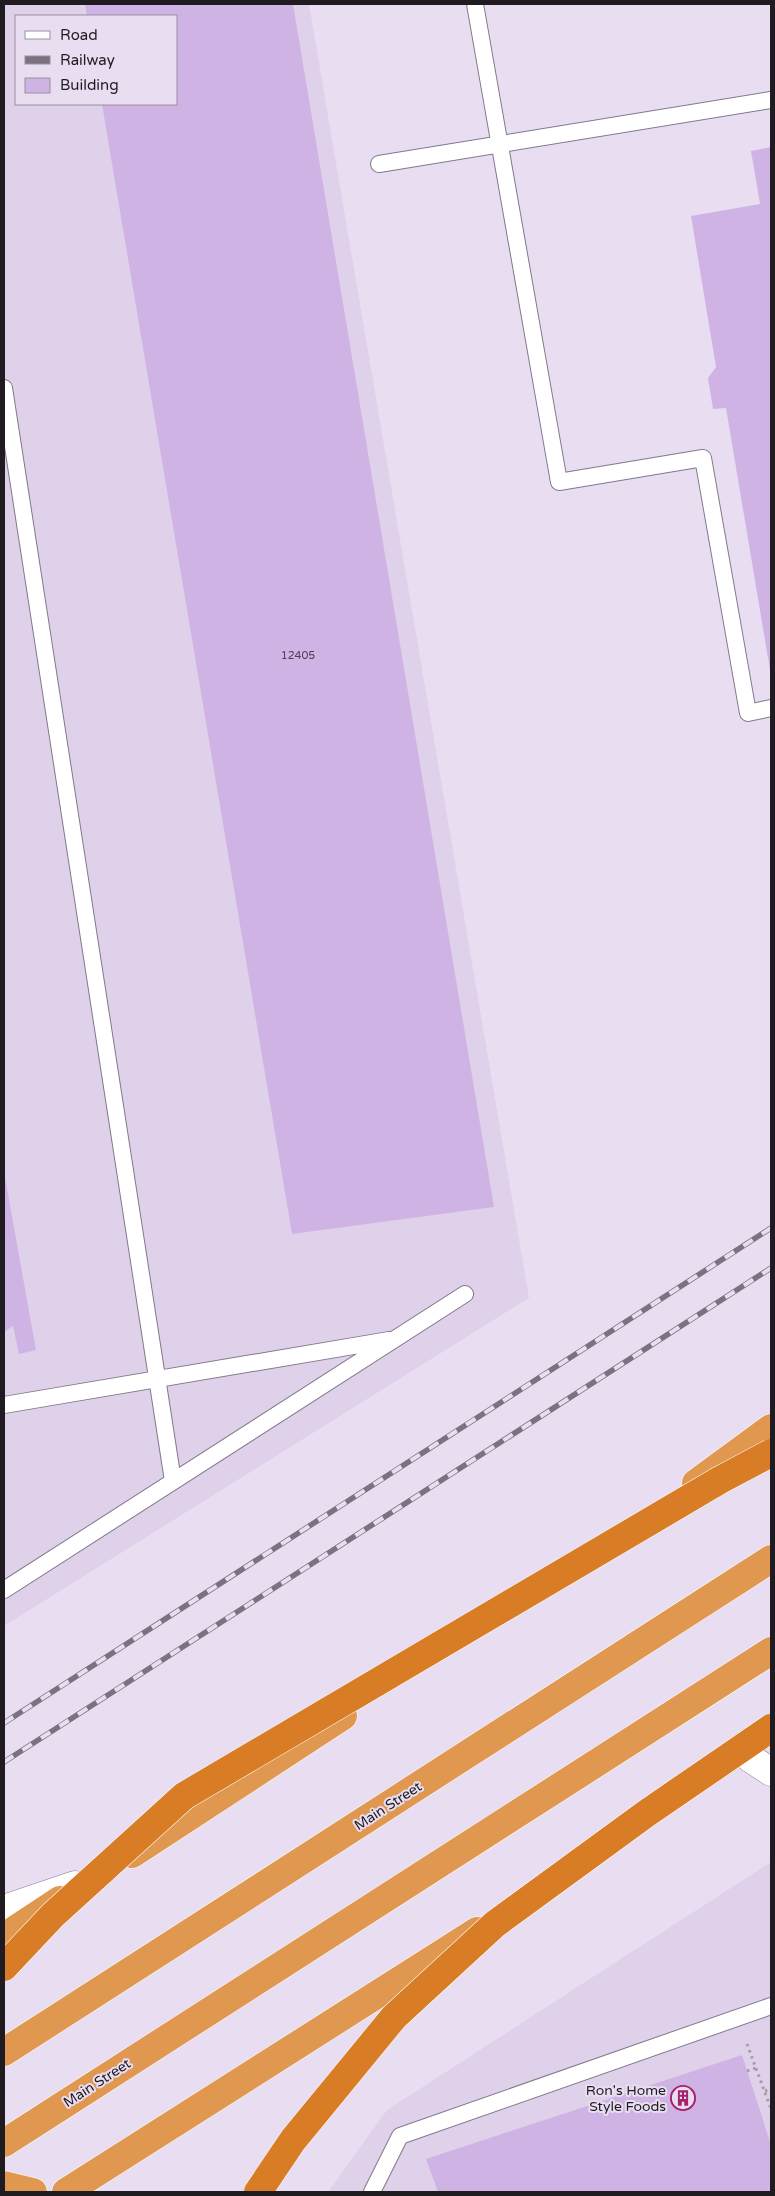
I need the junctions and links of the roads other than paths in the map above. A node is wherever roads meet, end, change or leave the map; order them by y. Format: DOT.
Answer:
graph roads {
  1 [pos="475,4"];
  2 [pos="771,100"];
  3 [pos="500,144"];
  4 [pos="378,164"];
  5 [pos="4,388"];
  6 [pos="771,708"];
  7 [pos="466,1294"];
  8 [pos="396,1339"];
  9 [pos="158,1380"];
  10 [pos="4,1405"];
  11 [pos="771,1428"];
  12 [pos="771,1444"];
  13 [pos="771,1453"];
  14 [pos="729,1459"];
  15 [pos="173,1481"];
  16 [pos="771,1560"];
  17 [pos="4,1590"];
  18 [pos="771,1651"];
  19 [pos="771,1728"];
  20 [pos="764,1758"];
  21 [pos="93,1879"];
  22 [pos="4,1909"];
  23 [pos="4,1937"];
  24 [pos="4,1967"];
  25 [pos="771,2006"];
  26 [pos="4,2052"];
  27 [pos="4,2143"];
  28 [pos="4,2185"];
  29 [pos="33,2192"];
  30 [pos="66,2192"];
  31 [pos="258,2192"];
  32 [pos="372,2192"];
  1 -- 3 [label="lane"];
  2 -- 3 [label="lane"];
  3 -- 4 [label="lane"];
  3 -- 6 [label="lane"];
  5 -- 9 [label="lane"];
  7 -- 8 [label="lane"];
  8 -- 9 [label="lane"];
  8 -- 15 [label="lane"];
  9 -- 10 [label="lane"];
  9 -- 15 [label="lane"];
  11 -- 14 [label="highway"];
  12 -- 14 [label="highway"];
  13 -- 24 [label="highway, bridge"];
  14 -- 21 [label="highway"];
  15 -- 17 [label="lane"];
  16 -- 26 [label="highway, Main Street"];
  18 -- 27 [label="highway, Main Street"];
  19 -- 31 [label="highway, bridge"];
  20 -- 30 [label="highway"];
  21 -- 22 [label="main road"];
  21 -- 23 [label="highway"];
  25 -- 32 [label="lane"];
  28 -- 29 [label="highway"];
}
